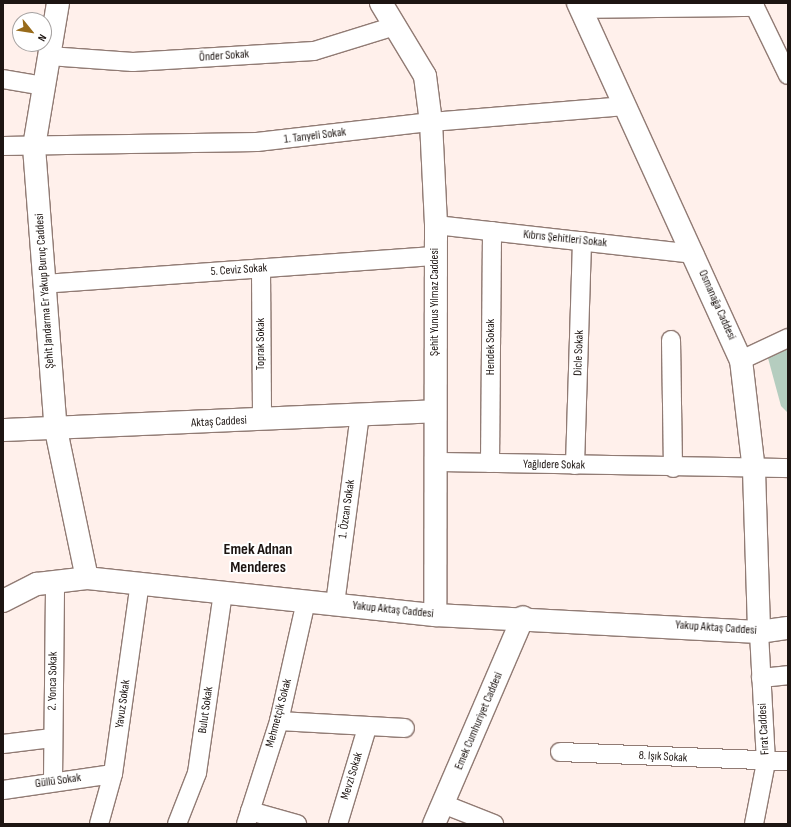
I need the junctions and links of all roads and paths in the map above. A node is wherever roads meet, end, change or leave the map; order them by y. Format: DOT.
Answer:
graph roads {
  1 [pos="58,3"];
  2 [pos="381,3"];
  3 [pos="754,5"];
  4 [pos="579,6"];
  5 [pos="395,26"];
  6 [pos="49,56"];
  7 [pos="788,75"];
  8 [pos="3,79"];
  9 [pos="44,86"];
  10 [pos="625,106"];
  11 [pos="431,122"];
  12 [pos="3,146"];
  13 [pos="34,147"];
  14 [pos="436,225"];
  15 [pos="492,231"];
  16 [pos="582,241"];
  17 [pos="694,254"];
  18 [pos="435,256"];
  19 [pos="261,269"];
  20 [pos="43,284"];
  21 [pos="788,338"];
  22 [pos="671,340"];
  23 [pos="741,360"];
  24 [pos="435,411"];
  25 [pos="360,415"];
  26 [pos="262,420"];
  27 [pos="3,430"];
  28 [pos="56,430"];
  29 [pos="435,462"];
  30 [pos="490,463"];
  31 [pos="575,466"];
  32 [pos="673,468"];
  33 [pos="788,468"];
  34 [pos="754,470"];
  35 [pos="87,578"];
  36 [pos="55,582"];
  37 [pos="140,583"];
  38 [pos="223,592"];
  39 [pos="3,601"];
  40 [pos="306,601"];
  41 [pos="335,604"];
  42 [pos="435,615"];
  43 [pos="523,617"];
  44 [pos="788,628"];
  45 [pos="759,632"];
  46 [pos="788,675"];
  47 [pos="761,678"];
  48 [pos="279,721"];
  49 [pos="367,728"];
  50 [pos="406,728"];
  51 [pos="52,738"];
  52 [pos="3,744"];
  53 [pos="560,752"];
  54 [pos="788,760"];
  55 [pos="766,762"];
  56 [pos="113,774"];
  57 [pos="53,781"];
  58 [pos="3,790"];
  59 [pos="443,804"];
  60 [pos="248,818"];
  61 [pos="99,824"];
  62 [pos="177,824"];
  63 [pos="297,824"];
  64 [pos="338,824"];
  65 [pos="434,824"];
  66 [pos="494,824"];
  67 [pos="754,824"];
  1 -- 6 [label="street, Şehit Jandarma Er Yakup Buruç Caddesi"];
  2 -- 5 [label="street, Şehit Yunus Yılmaz Caddesi"];
  3 -- 4 [label="street"];
  3 -- 7 [label="street"];
  4 -- 10 [label="street, Osmanağa Caddesi"];
  5 -- 6 [label="street, Önder Sokak"];
  5 -- 11 [label="street, Şehit Yunus Yılmaz Caddesi"];
  6 -- 9 [label="street, Şehit Jandarma Er Yakup Buruç Caddesi"];
  8 -- 9 [label="street"];
  9 -- 13 [label="street, Şehit Jandarma Er Yakup Buruç Caddesi"];
  10 -- 11 [label="street, 1. Tanyeli Sokak"];
  10 -- 17 [label="street, Osmanağa Caddesi"];
  11 -- 13 [label="street, 1. Tanyeli Sokak"];
  11 -- 14 [label="street, Şehit Yunus Yılmaz Caddesi"];
  12 -- 13 [label="street, 1. Tanyeli Sokak"];
  13 -- 20 [label="street, Şehit Jandarma Er Yakup Buruç Caddesi"];
  14 -- 15 [label="street, Kıbrıs Şehitleri Sokak"];
  14 -- 18 [label="street, Şehit Yunus Yılmaz Caddesi"];
  15 -- 16 [label="street, Kıbrıs Şehitleri Sokak"];
  15 -- 30 [label="street, Hendek Sokak"];
  16 -- 17 [label="street, Kıbrıs Şehitleri Sokak"];
  16 -- 31 [label="street, Dicle Sokak"];
  17 -- 23 [label="street, Osmanağa Caddesi"];
  18 -- 19 [label="street, 5. Ceviz Sokak"];
  18 -- 24 [label="street, Şehit Yunus Yılmaz Caddesi"];
  19 -- 20 [label="street, 5. Ceviz Sokak"];
  19 -- 26 [label="street, Toprak Sokak"];
  20 -- 28 [label="street, Şehit Jandarma Er Yakup Buruç Caddesi"];
  21 -- 23 [label="street"];
  22 -- 32 [label="street"];
  23 -- 34 [label="street, Osmanağa Caddesi"];
  24 -- 25 [label="street, Aktaş Caddesi"];
  24 -- 29 [label="street, Şehit Yunus Yılmaz Caddesi"];
  25 -- 26 [label="street, Aktaş Caddesi"];
  25 -- 41 [label="street, 1. Özcan Sokak"];
  26 -- 28 [label="street, Aktaş Caddesi"];
  27 -- 28 [label="street, Aktaş Caddesi"];
  28 -- 35 [label="street, Şehit Jandarma Er Yakup Buruç Caddesi"];
  29 -- 30 [label="street, Yağlıdere Sokak"];
  29 -- 42 [label="street, Şehit Yunus Yılmaz Caddesi"];
  30 -- 31 [label="street, Yağlıdere Sokak"];
  31 -- 32 [label="street, Yağlıdere Sokak"];
  32 -- 34 [label="street, Yağlıdere Sokak"];
  33 -- 34 [label="street, Yağlıdere Sokak"];
  34 -- 45 [label="street, Osmanağa Caddesi"];
  35 -- 36 [label="street, Yakup Aktaş Caddesi"];
  35 -- 37 [label="street, Yakup Aktaş Caddesi"];
  36 -- 39 [label="street, Yakup Aktaş Caddesi"];
  36 -- 51 [label="street, 2. Yonca Sokak"];
  37 -- 38 [label="street, Yakup Aktaş Caddesi"];
  37 -- 56 [label="street, Yavuz Sokak"];
  38 -- 40 [label="street, Yakup Aktaş Caddesi"];
  38 -- 62 [label="street, Bulut Sokak"];
  40 -- 41 [label="street, Yakup Aktaş Caddesi"];
  40 -- 48 [label="street, Mehmetçik Sokak"];
  41 -- 42 [label="street, Yakup Aktaş Caddesi"];
  42 -- 43 [label="street, Yakup Aktaş Caddesi"];
  43 -- 45 [label="street, Yakup Aktaş Caddesi"];
  43 -- 59 [label="street, Emek Cumhuriyet Caddesi"];
  44 -- 45 [label="street, Yakup Aktaş Caddesi"];
  45 -- 47 [label="street, Fırat Caddesi"];
  46 -- 47 [label="street"];
  47 -- 55 [label="street, Fırat Caddesi"];
  48 -- 49 [label="street"];
  48 -- 60 [label="street, Mehmetçik Sokak"];
  49 -- 50 [label="street"];
  49 -- 64 [label="street, Mevzi Sokak"];
  51 -- 52 [label="street"];
  51 -- 57 [label="street, 2. Yonca Sokak"];
  53 -- 55 [label="street, 8. Işık Sokak"];
  54 -- 55 [label="street, 8. Işık Sokak"];
  55 -- 67 [label="street, Fırat Caddesi"];
  56 -- 57 [label="street, Güllü Sokak"];
  56 -- 61 [label="street, Yavuz Sokak"];
  57 -- 58 [label="street, Güllü Sokak"];
  59 -- 65 [label="street, Emek Cumhuriyet Caddesi"];
  59 -- 66 [label="street"];
  60 -- 63 [label="street"];
}
